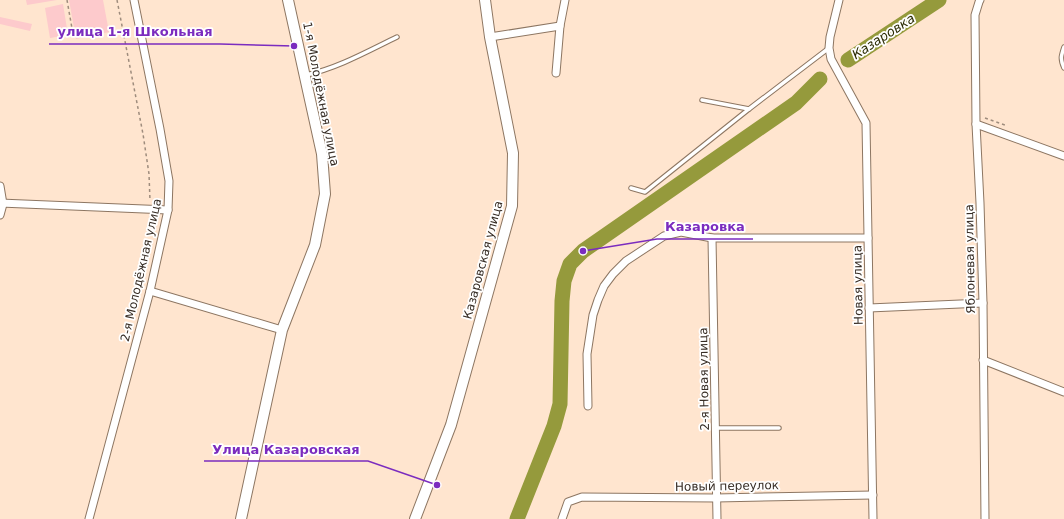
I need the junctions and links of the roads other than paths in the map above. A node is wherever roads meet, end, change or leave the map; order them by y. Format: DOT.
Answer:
graph roads {
  1 [pos="134,0"];
  2 [pos="288,0"];
  3 [pos="485,0"];
  4 [pos="565,0"];
  5 [pos="839,0"];
  6 [pos="980,0"];
  7 [pos="560,26"];
  8 [pos="397,37"];
  9 [pos="490,37"];
  10 [pos="1064,47"];
  11 [pos="829,48"];
  12 [pos="1064,68"];
  13 [pos="556,73"];
  14 [pos="305,75"];
  15 [pos="702,100"];
  16 [pos="749,109"];
  17 [pos="976,124"];
  18 [pos="1063,153"];
  19 [pos="0,186"];
  20 [pos="631,188"];
  21 [pos="2,203"];
  22 [pos="168,210"];
  23 [pos="0,215"];
  24 [pos="712,238"];
  25 [pos="868,238"];
  26 [pos="150,291"];
  27 [pos="983,303"];
  28 [pos="869,308"];
  29 [pos="282,330"];
  30 [pos="983,360"];
  31 [pos="1064,392"];
  32 [pos="588,406"];
  33 [pos="715,428"];
  34 [pos="780,428"];
  35 [pos="873,494"];
  36 [pos="716,498"];
  37 [pos="89,519"];
  38 [pos="241,519"];
  39 [pos="415,519"];
  40 [pos="562,519"];
  41 [pos="717,519"];
  42 [pos="873,519"];
  43 [pos="985,519"];
  1 -- 22 [label="street, 2-я Молодёжная улица"];
  2 -- 14 [label="street, 1-я Молодёжная улица"];
  3 -- 9 [label="street, Казаровская улица"];
  4 -- 7 [label="street"];
  5 -- 11 [label="street, Новая улица"];
  6 -- 17 [label="street, Яблоневая улица"];
  7 -- 9 [label="street"];
  7 -- 13 [label="street"];
  8 -- 14 [label="lane"];
  9 -- 39 [label="street, Казаровская улица"];
  10 -- 12 [label="lane"];
  11 -- 16 [label="lane"];
  11 -- 25 [label="street, Новая улица"];
  14 -- 29 [label="street, 1-я Молодёжная улица"];
  15 -- 16 [label="lane"];
  16 -- 20 [label="lane"];
  17 -- 18 [label="street"];
  17 -- 27 [label="street, Яблоневая улица"];
  19 -- 21 [label="street"];
  21 -- 22 [label="street"];
  21 -- 23 [label="street"];
  22 -- 26 [label="street, 2-я Молодёжная улица"];
  24 -- 25 [label="street"];
  24 -- 32 [label="street"];
  24 -- 33 [label="street, 2-я Новая улица"];
  25 -- 28 [label="street, Новая улица"];
  26 -- 29 [label="street"];
  26 -- 37 [label="street, 2-я Молодёжная улица"];
  27 -- 28 [label="street"];
  27 -- 30 [label="street, Яблоневая улица"];
  28 -- 35 [label="street, Новая улица"];
  29 -- 38 [label="street, 1-я Молодёжная улица"];
  30 -- 31 [label="street"];
  30 -- 43 [label="street, Яблоневая улица"];
  33 -- 34 [label="lane"];
  33 -- 36 [label="street, 2-я Новая улица"];
  35 -- 36 [label="street, Новый переулок"];
  35 -- 42 [label="street, Новая улица"];
  36 -- 40 [label="street, Новый переулок"];
  36 -- 41 [label="street, 2-я Новая улица"];
}
